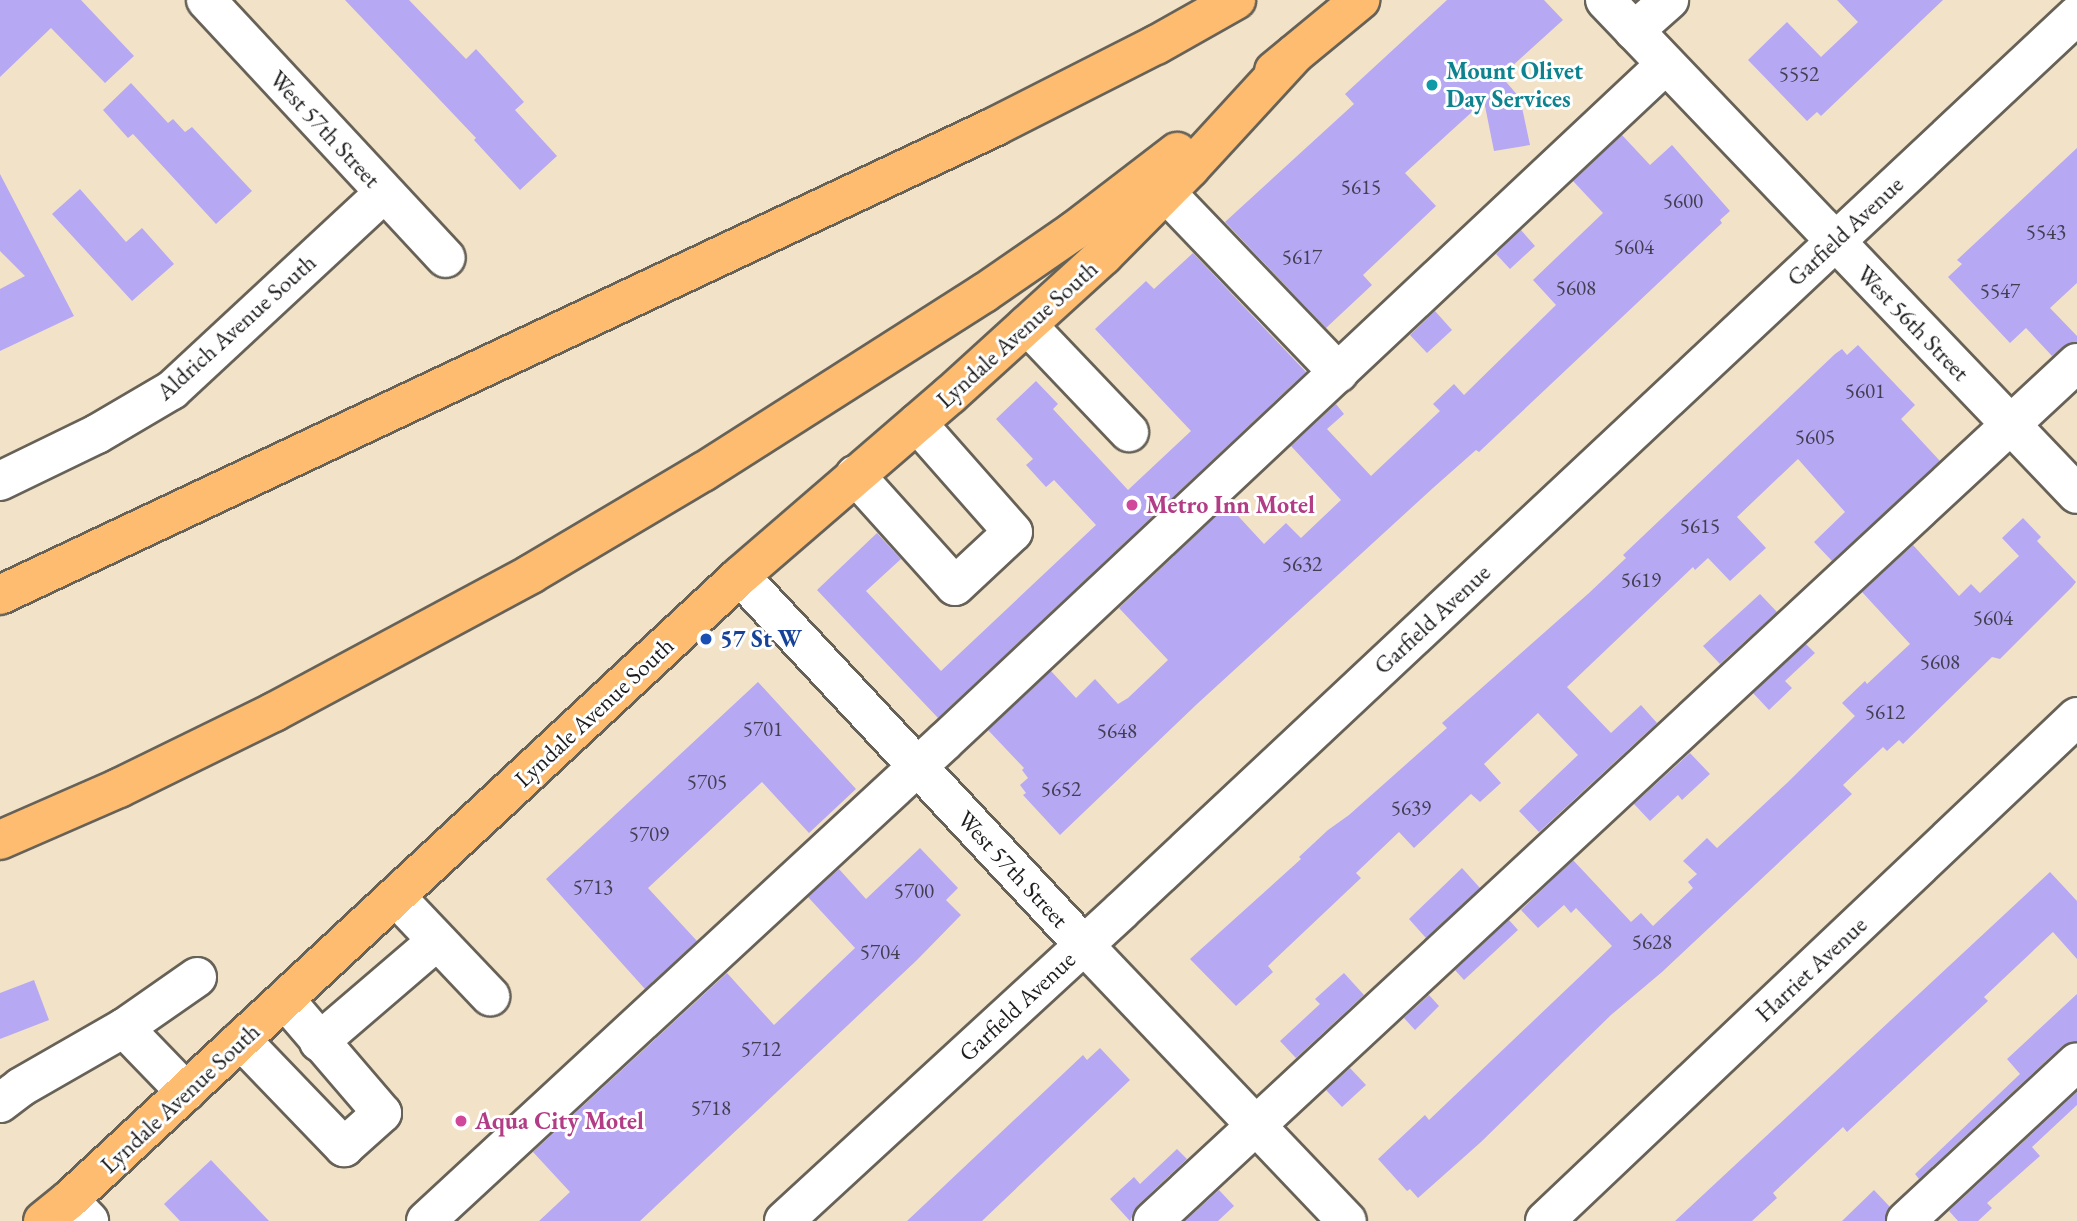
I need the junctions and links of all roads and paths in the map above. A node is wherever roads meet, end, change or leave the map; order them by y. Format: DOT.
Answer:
graph roads {
  1 [pos="206,0"];
  2 [pos="1236,0"];
  3 [pos="1360,0"];
  4 [pos="1605,0"];
  5 [pos="1669,0"];
  6 [pos="2077,15"];
  7 [pos="1634,31"];
  8 [pos="1666,64"];
  9 [pos="1158,183"];
  10 [pos="384,192"];
  11 [pos="1834,241"];
  12 [pos="446,258"];
  13 [pos="1027,325"];
  14 [pos="2077,363"];
  15 [pos="1339,373"];
  16 [pos="917,423"];
  17 [pos="2011,425"];
  18 [pos="1129,432"];
  19 [pos="855,475"];
  20 [pos="0,481"];
  21 [pos="2077,494"];
  22 [pos="740,576"];
  23 [pos="0,595"];
  24 [pos="2077,717"];
  25 [pos="918,767"];
  26 [pos="0,840"];
  27 [pos="396,897"];
  28 [pos="437,941"];
  29 [pos="1084,945"];
  30 [pos="197,977"];
  31 [pos="491,996"];
  32 [pos="285,1000"];
  33 [pos="124,1028"];
  34 [pos="242,1041"];
  35 [pos="319,1042"];
  36 [pos="2077,1062"];
  37 [pos="186,1092"];
  38 [pos="0,1103"];
  39 [pos="1258,1124"];
  40 [pos="67,1214"];
  41 [pos="426,1221"];
  42 [pos="784,1221"];
  43 [pos="1153,1221"];
  44 [pos="1347,1221"];
  45 [pos="1545,1221"];
  46 [pos="1906,1221"];
  1 -- 10 [label="street, West 57th Street"];
  2 -- 23 [label="main road"];
  3 -- 9 [label="main road, Lyndale Avenue South"];
  4 -- 7 [label="street, West 56th Street"];
  5 -- 7 [label="street"];
  6 -- 11 [label="street, Garfield Avenue"];
  7 -- 8 [label="street, West 56th Street"];
  8 -- 11 [label="street, West 56th Street"];
  8 -- 15 [label="street"];
  9 -- 13 [label="main road, Lyndale Avenue South"];
  9 -- 15 [label="street"];
  9 -- 26 [label="main road"];
  10 -- 12 [label="street, West 57th Street"];
  10 -- 20 [label="street, Aldrich Avenue South"];
  11 -- 17 [label="street, West 56th Street"];
  11 -- 29 [label="street, Garfield Avenue"];
  13 -- 16 [label="main road, Lyndale Avenue South"];
  13 -- 18 [label="street"];
  14 -- 17 [label="street"];
  15 -- 25 [label="street"];
  16 -- 19 [label="main road, Lyndale Avenue South"];
  16 -- 19 [label="street"];
  17 -- 21 [label="street, West 56th Street"];
  17 -- 39 [label="street"];
  19 -- 22 [label="main road, Lyndale Avenue South"];
  22 -- 25 [label="street, West 57th Street"];
  22 -- 27 [label="main road, Lyndale Avenue South"];
  24 -- 45 [label="street, Harriet Avenue"];
  25 -- 29 [label="street, West 57th Street"];
  25 -- 41 [label="street"];
  27 -- 28 [label="street"];
  27 -- 32 [label="main road, Lyndale Avenue South"];
  28 -- 31 [label="street"];
  28 -- 35 [label="street"];
  29 -- 39 [label="street, West 57th Street"];
  29 -- 42 [label="street, Garfield Avenue"];
  30 -- 33 [label="street"];
  32 -- 34 [label="main road, Lyndale Avenue South"];
  32 -- 35 [label="street"];
  33 -- 37 [label="street"];
  33 -- 38 [label="street"];
  34 -- 35 [label="street"];
  34 -- 37 [label="main road, Lyndale Avenue South"];
  36 -- 46 [label="street"];
  37 -- 40 [label="main road, Lyndale Avenue South"];
  39 -- 43 [label="street"];
  39 -- 44 [label="street, West 57th Street"];
}
